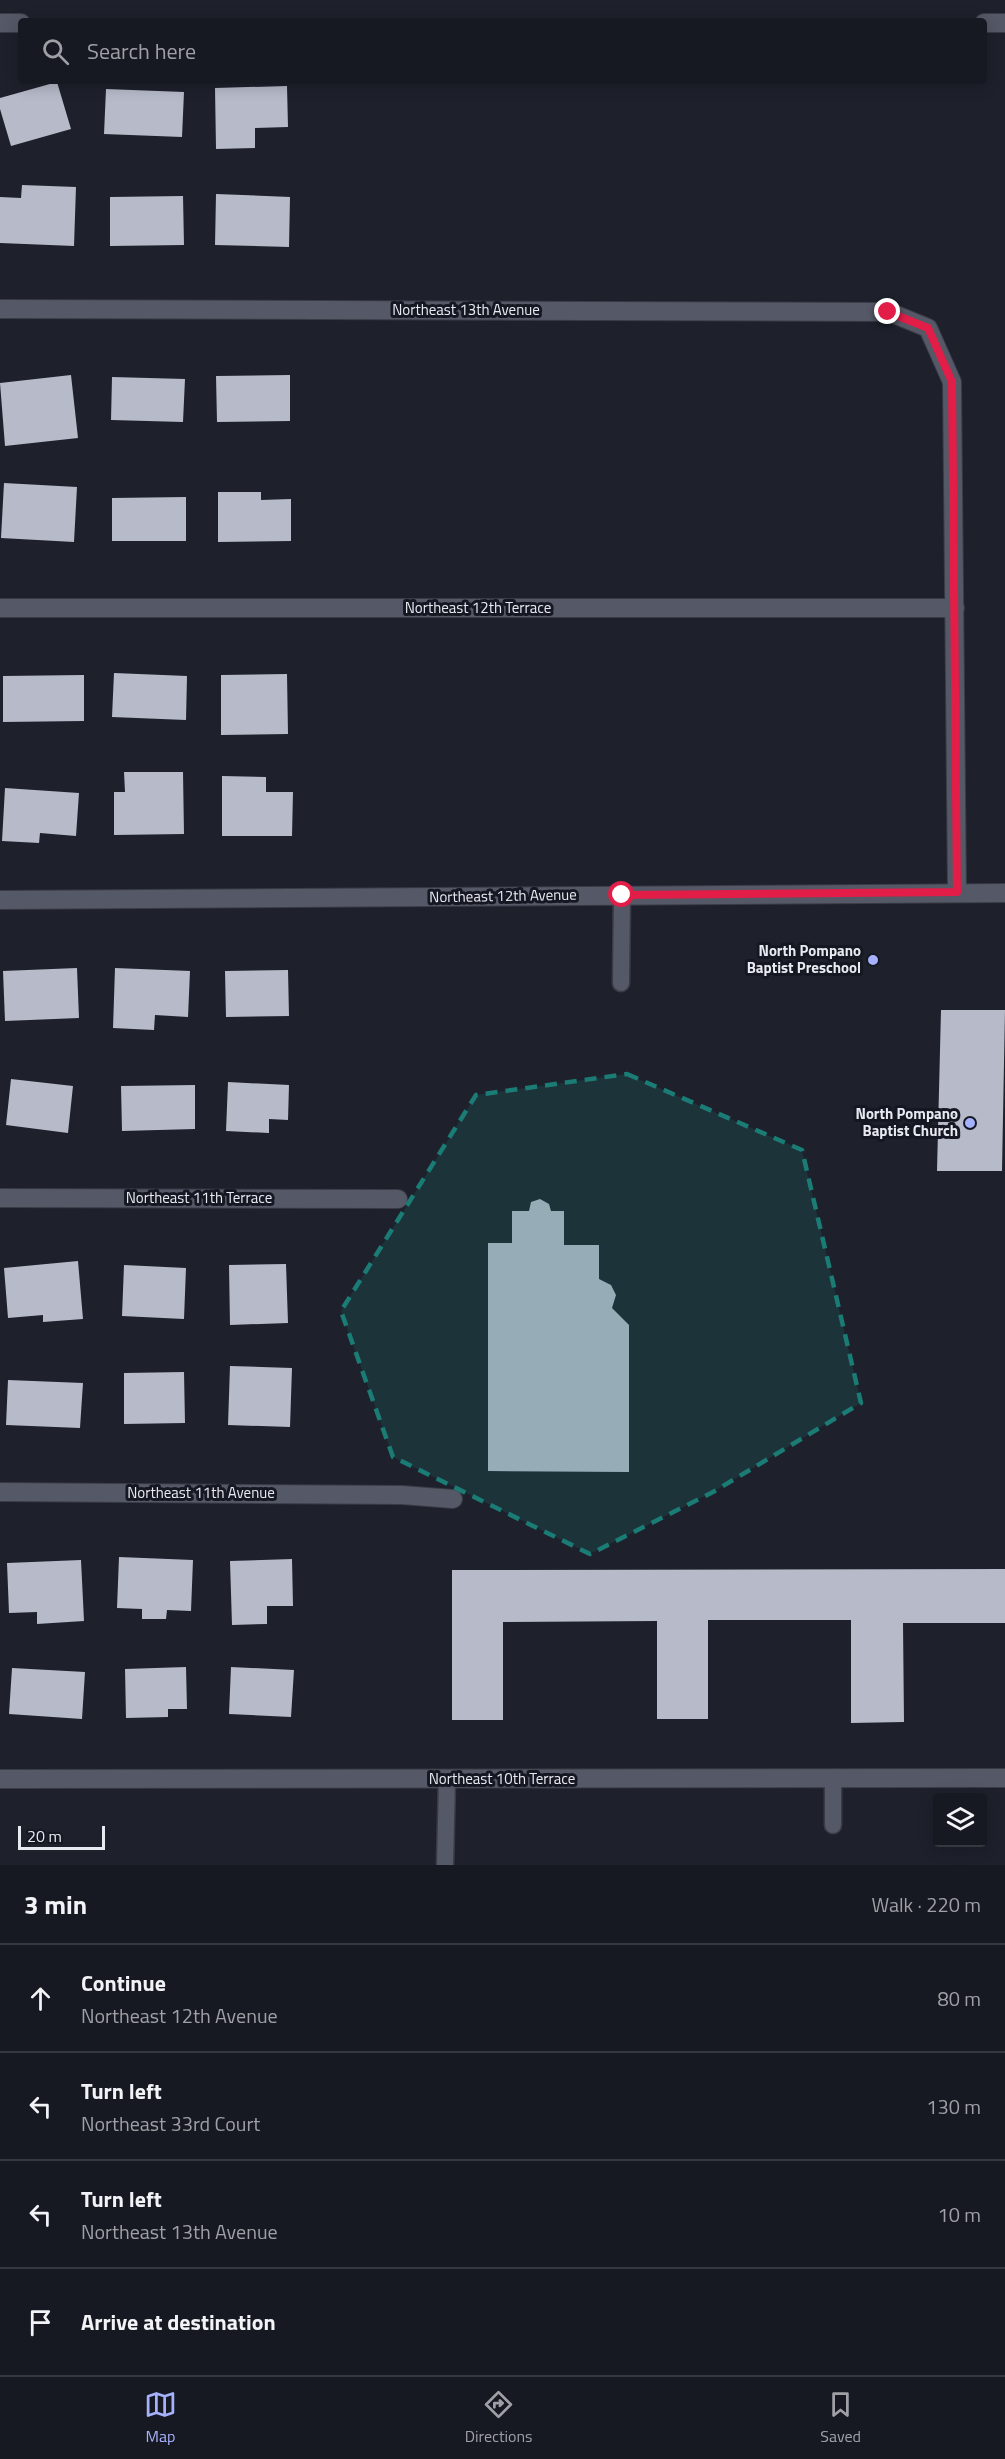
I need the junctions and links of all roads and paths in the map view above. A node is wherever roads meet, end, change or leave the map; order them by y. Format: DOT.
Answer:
graph roads {
  1 [pos="0,23"];
  2 [pos="18,23"];
  3 [pos="987,23"];
  4 [pos="1005,23"];
  5 [pos="0,309"];
  6 [pos="0,608"];
  7 [pos="955,608"];
  8 [pos="957,892"];
  9 [pos="1005,892"];
  10 [pos="622,895"];
  11 [pos="0,900"];
  12 [pos="621,983"];
  13 [pos="0,1198"];
  14 [pos="398,1199"];
  15 [pos="0,1492"];
  16 [pos="453,1499"];
  17 [pos="833,1778"];
  18 [pos="1005,1778"];
  19 [pos="0,1779"];
  20 [pos="447,1779"];
  21 [pos="833,1825"];
  22 [pos="445,1865"];
  1 -- 2 [label="street"];
  3 -- 4 [label="street"];
  5 -- 7 [label="street, Northeast 13th Avenue"];
  6 -- 7 [label="street, Northeast 12th Terrace"];
  7 -- 8 [label="street"];
  8 -- 9 [label="street, Northeast 12th Avenue"];
  8 -- 10 [label="street, Northeast 12th Avenue"];
  10 -- 11 [label="street, Northeast 12th Avenue"];
  10 -- 12 [label="lane"];
  13 -- 14 [label="street, Northeast 11th Terrace"];
  15 -- 16 [label="street, Northeast 11th Avenue"];
  17 -- 18 [label="street, Northeast 10th Terrace"];
  17 -- 20 [label="street, Northeast 10th Terrace"];
  17 -- 21 [label="lane"];
  19 -- 20 [label="street, Northeast 10th Terrace"];
  20 -- 22 [label="lane"];
}
